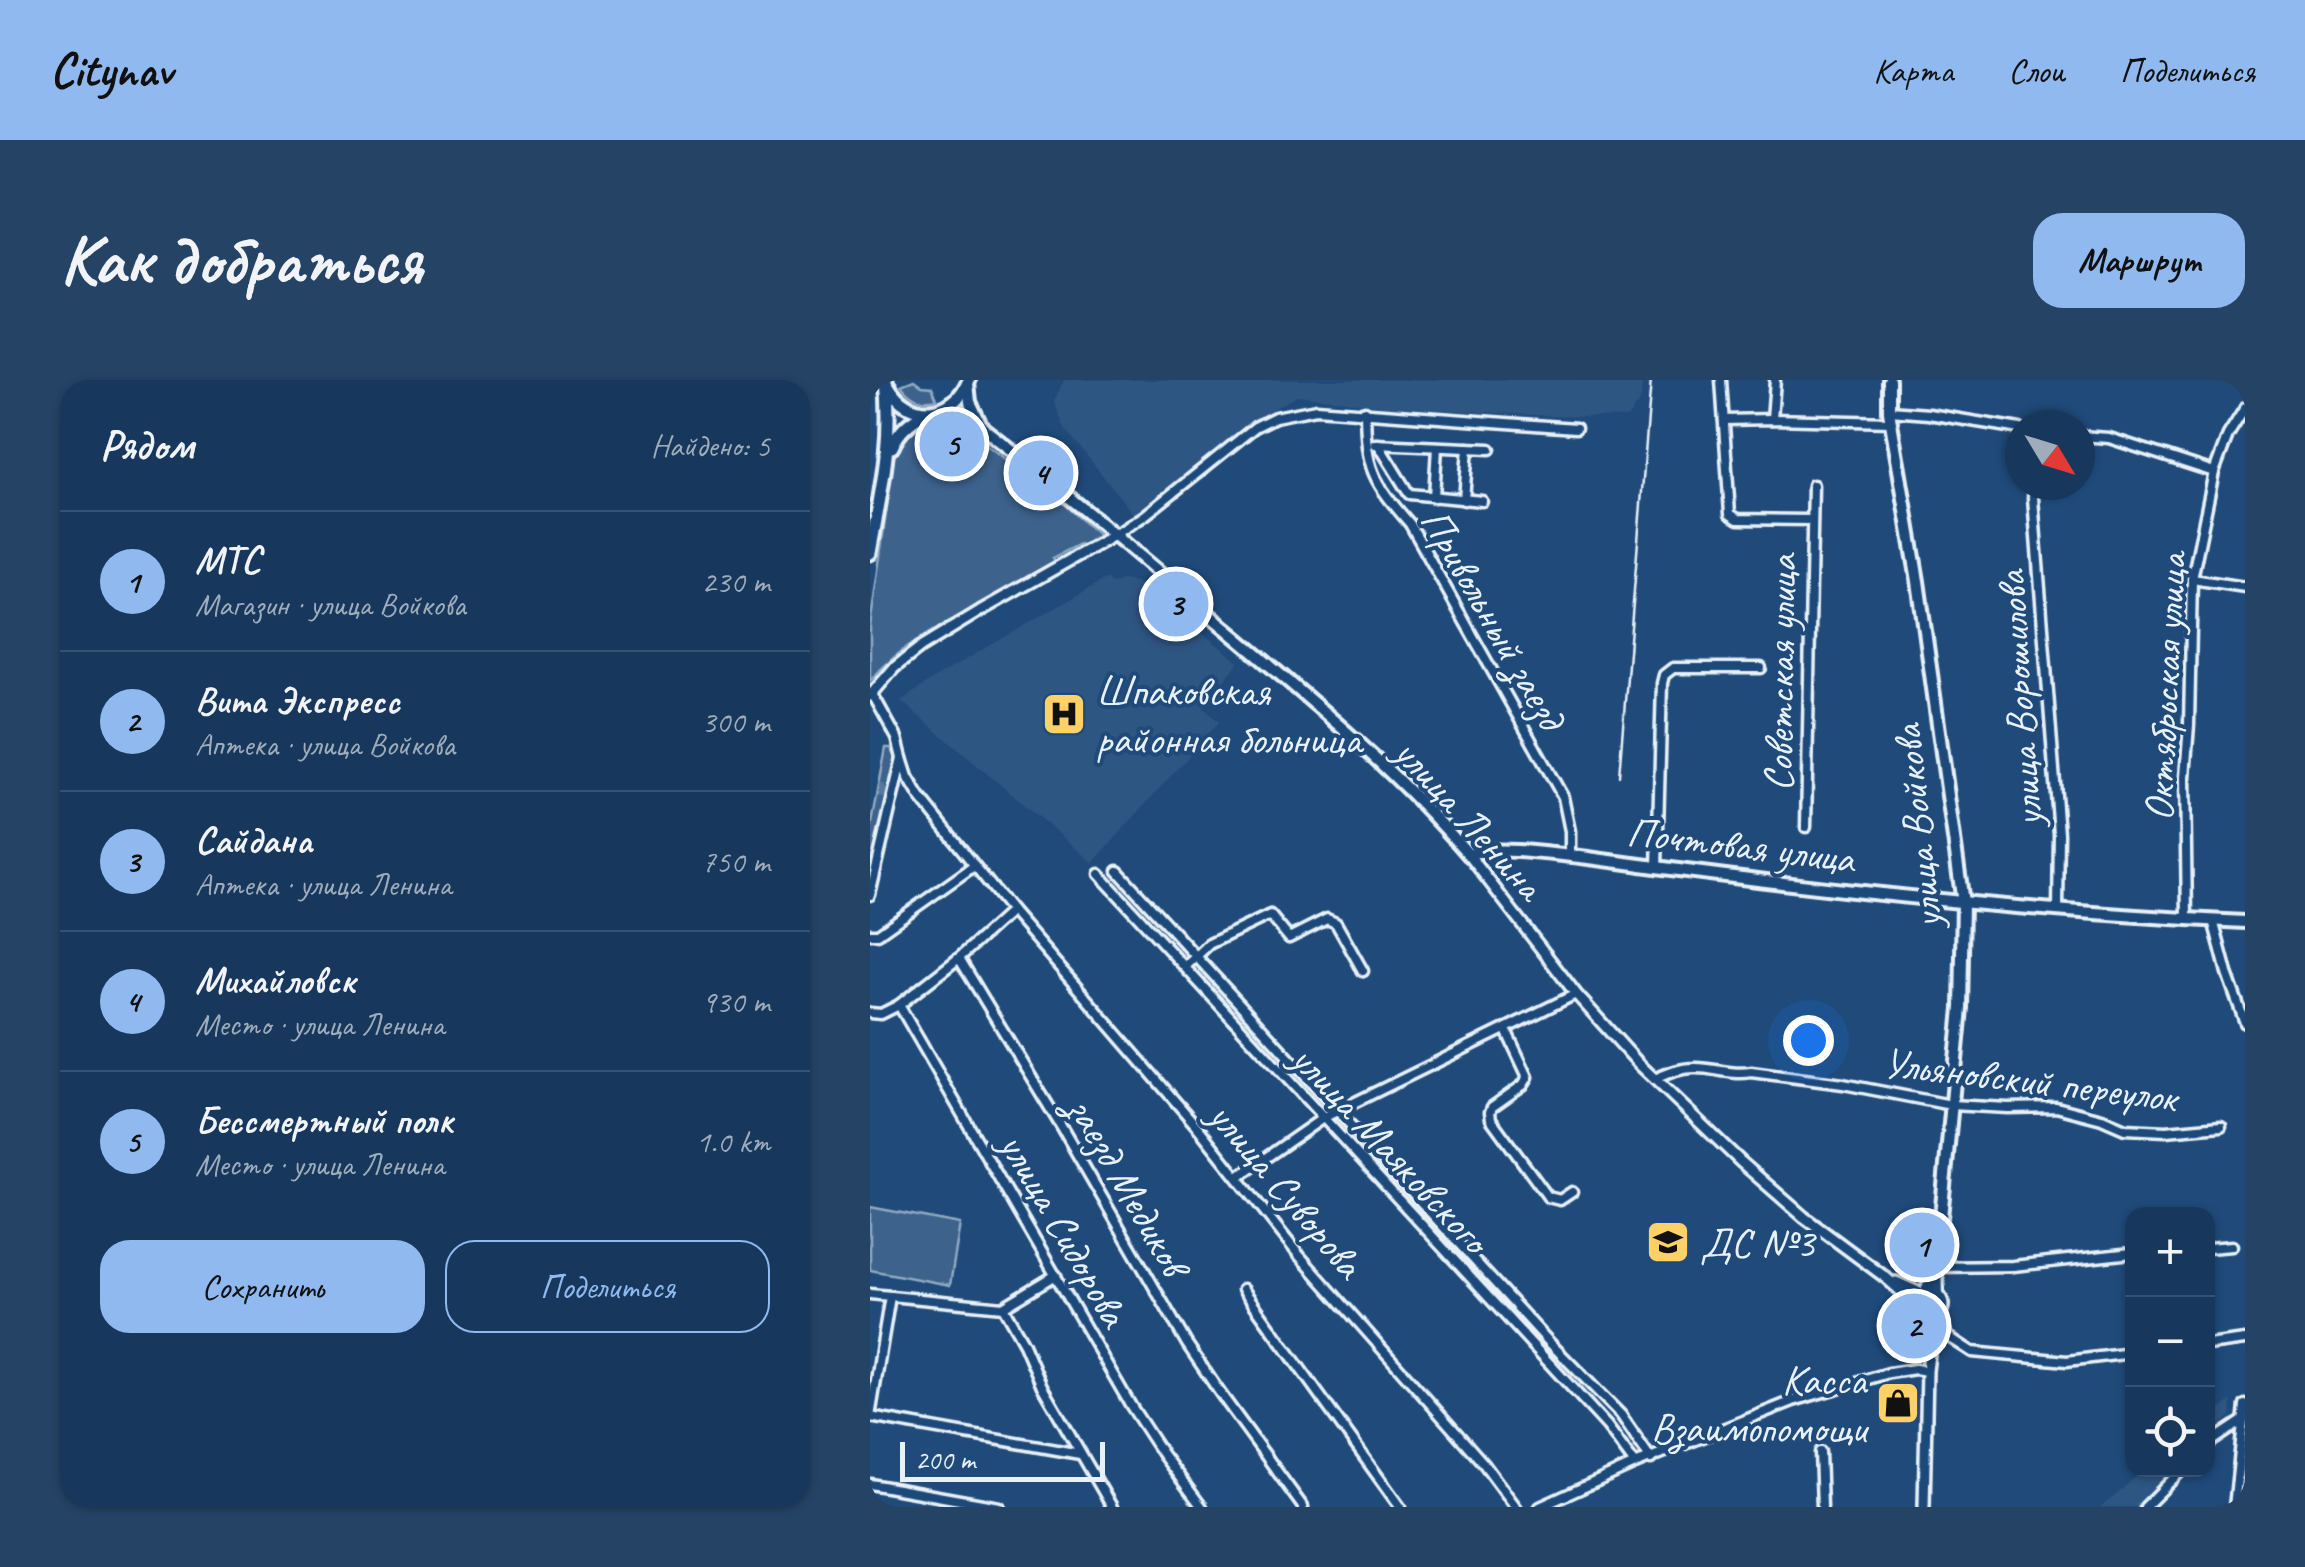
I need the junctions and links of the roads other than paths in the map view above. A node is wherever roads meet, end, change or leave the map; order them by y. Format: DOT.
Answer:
graph roads {
  1 [pos="886,380"];
  2 [pos="1722,380"];
  3 [pos="1774,380"];
  4 [pos="1889,380"];
  5 [pos="968,381"];
  6 [pos="2245,408"];
  7 [pos="933,411"];
  8 [pos="1364,411"];
  9 [pos="1890,417"];
  10 [pos="1772,418"];
  11 [pos="1724,420"];
  12 [pos="2005,426"];
  13 [pos="983,428"];
  14 [pos="1576,428"];
  15 [pos="2095,437"];
  16 [pos="1365,444"];
  17 [pos="1378,444"];
  18 [pos="1438,447"];
  19 [pos="1468,448"];
  20 [pos="1490,449"];
  21 [pos="888,456"];
  22 [pos="2214,472"];
  23 [pos="1813,485"];
  24 [pos="1434,498"];
  25 [pos="1464,500"];
  26 [pos="2035,500"];
  27 [pos="1482,501"];
  28 [pos="1812,520"];
  29 [pos="1116,534"];
  30 [pos="870,552"];
  31 [pos="2192,579"];
  32 [pos="2245,587"];
  33 [pos="1762,668"];
  34 [pos="871,694"];
  35 [pos="902,758"];
  36 [pos="1806,827"];
  37 [pos="1499,850"];
  38 [pos="1469,855"];
  39 [pos="1570,856"];
  40 [pos="974,866"];
  41 [pos="1657,868"];
  42 [pos="1118,871"];
  43 [pos="1100,874"];
  44 [pos="1486,877"];
  45 [pos="870,895"];
  46 [pos="1963,903"];
  47 [pos="2058,910"];
  48 [pos="1011,911"];
  49 [pos="2187,918"];
  50 [pos="2213,920"];
  51 [pos="2245,922"];
  52 [pos="870,934"];
  53 [pos="1197,955"];
  54 [pos="959,958"];
  55 [pos="1186,966"];
  56 [pos="1363,971"];
  57 [pos="1576,994"];
  58 [pos="899,1004"];
  59 [pos="870,1014"];
  60 [pos="2245,1023"];
  61 [pos="1506,1030"];
  62 [pos="1655,1079"];
  63 [pos="1952,1104"];
  64 [pos="1339,1110"];
  65 [pos="1322,1118"];
  66 [pos="2221,1126"];
  67 [pos="1238,1177"];
  68 [pos="1572,1192"];
  69 [pos="2232,1246"];
  70 [pos="2215,1247"];
  71 [pos="2125,1254"];
  72 [pos="1936,1268"];
  73 [pos="1056,1275"];
  74 [pos="1885,1276"];
  75 [pos="1243,1289"];
  76 [pos="1928,1293"];
  77 [pos="870,1294"];
  78 [pos="890,1296"];
  79 [pos="1916,1305"];
  80 [pos="1003,1308"];
  81 [pos="1930,1317"];
  82 [pos="2245,1340"];
  83 [pos="2215,1343"];
  84 [pos="2125,1355"];
  85 [pos="1926,1371"];
  86 [pos="2245,1405"];
  87 [pos="870,1417"];
  88 [pos="2244,1420"];
  89 [pos="2215,1439"];
  90 [pos="1820,1452"];
  91 [pos="1080,1454"];
  92 [pos="1651,1459"];
  93 [pos="1636,1464"];
  94 [pos="2175,1477"];
  95 [pos="870,1484"];
  96 [pos="999,1507"];
  97 [pos="1112,1507"];
  98 [pos="1202,1507"];
  99 [pos="1303,1507"];
  100 [pos="1400,1507"];
  101 [pos="1516,1507"];
  102 [pos="1540,1507"];
  103 [pos="1822,1507"];
  104 [pos="1924,1507"];
  105 [pos="2145,1507"];
  106 [pos="2234,1507"];
  1 -- 7 [label="main road"];
  1 -- 21 [label="main road"];
  2 -- 11 [label="street, Советская улица"];
  3 -- 10 [label="street"];
  4 -- 9 [label="main road, улица Войкова"];
  5 -- 7 [label="main road"];
  5 -- 13 [label="main road"];
  6 -- 22 [label="street, Октябрьская улица"];
  7 -- 13 [label="main road, улица Ленина"];
  7 -- 21 [label="main road"];
  8 -- 14 [label="street"];
  8 -- 16 [label="street, Привольный заезд"];
  8 -- 29 [label="street"];
  9 -- 10 [label="street"];
  9 -- 12 [label="street"];
  9 -- 46 [label="main road, улица Войкова"];
  10 -- 11 [label="street"];
  11 -- 28 [label="street, Советская улица"];
  13 -- 29 [label="main road, улица Ленина"];
  15 -- 22 [label="street"];
  16 -- 17 [label="street"];
  16 -- 39 [label="street, Привольный заезд"];
  17 -- 18 [label="street"];
  17 -- 24 [label="street"];
  18 -- 19 [label="street"];
  18 -- 24 [label="street"];
  19 -- 20 [label="street"];
  19 -- 25 [label="street"];
  21 -- 30 [label="main road"];
  22 -- 31 [label="street, Октябрьская улица"];
  23 -- 28 [label="street, Советская улица"];
  24 -- 25 [label="street"];
  25 -- 27 [label="street"];
  26 -- 47 [label="street, улица Ворошилова"];
  28 -- 36 [label="street, Советская улица"];
  29 -- 34 [label="street"];
  29 -- 38 [label="main road, улица Ленина"];
  31 -- 32 [label="street"];
  31 -- 49 [label="street, Октябрьская улица"];
  33 -- 41 [label="street"];
  34 -- 35 [label="street, улица Суворова"];
  35 -- 40 [label="street, улица Суворова"];
  35 -- 45 [label="street"];
  37 -- 38 [label="main road, Почтовая улица"];
  37 -- 39 [label="main road, Почтовая улица"];
  37 -- 44 [label="street"];
  38 -- 44 [label="street, улица Ленина"];
  39 -- 41 [label="main road, Почтовая улица"];
  40 -- 48 [label="street, улица Суворова"];
  40 -- 52 [label="street"];
  41 -- 46 [label="main road, Почтовая улица"];
  42 -- 53 [label="street, улица Маяковского"];
  43 -- 55 [label="street, улица Маяковского"];
  44 -- 57 [label="street, улица Ленина"];
  46 -- 47 [label="main road, Почтовая улица"];
  46 -- 63 [label="main road, улица Войкова"];
  47 -- 49 [label="main road, Почтовая улица"];
  48 -- 54 [label="street"];
  48 -- 67 [label="street, улица Суворова"];
  49 -- 50 [label="main road, Почтовая улица"];
  50 -- 51 [label="main road, Почтовая улица"];
  50 -- 60 [label="street"];
  53 -- 55 [label="street"];
  53 -- 56 [label="street"];
  53 -- 64 [label="street, улица Маяковского"];
  54 -- 58 [label="street"];
  54 -- 99 [label="street, заезд Медиков"];
  55 -- 65 [label="street, улица Маяковского"];
  57 -- 61 [label="street"];
  57 -- 62 [label="street, улица Ленина"];
  58 -- 59 [label="street"];
  58 -- 73 [label="street, улица Сидорова"];
  61 -- 64 [label="street"];
  61 -- 68 [label="street"];
  62 -- 63 [label="street, Ульяновский переулок"];
  62 -- 74 [label="street, улица Ленина"];
  63 -- 66 [label="street, Ульяновский переулок"];
  63 -- 72 [label="main road, улица Войкова"];
  64 -- 65 [label="street"];
  64 -- 92 [label="street, улица Маяковского"];
  65 -- 67 [label="street"];
  65 -- 93 [label="street, улица Маяковского"];
  67 -- 101 [label="street, улица Суворова"];
  69 -- 70 [label="street"];
  71 -- 72 [label="street"];
  72 -- 76 [label="main road, улица Войкова"];
  73 -- 80 [label="street"];
  73 -- 98 [label="street, улица Сидорова"];
  74 -- 76 [label="street, улица Ленина"];
  74 -- 79 [label="street, улица Ленина"];
  75 -- 100 [label="street"];
  76 -- 79 [label="street"];
  76 -- 81 [label="street"];
  77 -- 78 [label="street"];
  78 -- 80 [label="street"];
  78 -- 87 [label="street"];
  79 -- 81 [label="street, улица Ленина"];
  80 -- 91 [label="street"];
  81 -- 84 [label="street"];
  81 -- 85 [label="street"];
  82 -- 83 [label="street"];
  85 -- 92 [label="street"];
  85 -- 104 [label="street"];
  86 -- 88 [label="street"];
  87 -- 91 [label="street"];
  88 -- 89 [label="street"];
  88 -- 106 [label="street"];
  90 -- 103 [label="street"];
  91 -- 97 [label="street"];
  92 -- 93 [label="street"];
  93 -- 102 [label="street"];
  94 -- 105 [label="street"];
  95 -- 96 [label="street"];
}
